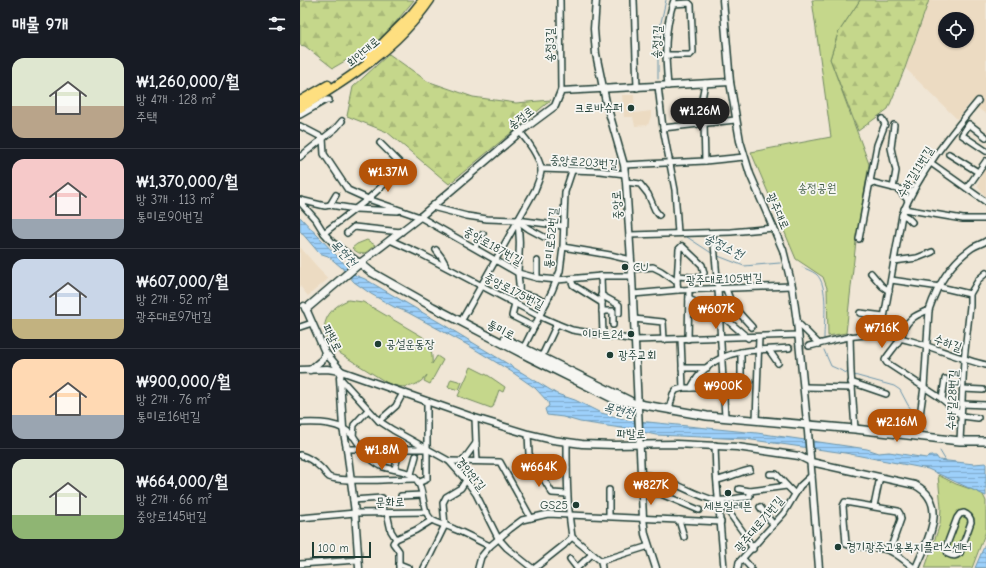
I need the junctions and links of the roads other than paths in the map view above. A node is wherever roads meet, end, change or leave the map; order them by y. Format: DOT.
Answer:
graph roads {
  1 [pos="423,0"];
  2 [pos="430,0"];
  3 [pos="560,0"];
  4 [pos="596,0"];
  5 [pos="634,0"];
  6 [pos="723,0"];
  7 [pos="673,2"];
  8 [pos="666,55"];
  9 [pos="730,82"];
  10 [pos="705,83"];
  11 [pos="658,86"];
  12 [pos="668,86"];
  13 [pos="637,88"];
  14 [pos="603,89"];
  15 [pos="561,91"];
  16 [pos="329,100"];
  17 [pos="300,101"];
  18 [pos="978,101"];
  19 [pos="300,108"];
  20 [pos="300,115"];
  21 [pos="882,119"];
  22 [pos="735,120"];
  23 [pos="342,121"];
  24 [pos="704,124"];
  25 [pos="894,125"];
  26 [pos="300,126"];
  27 [pos="663,128"];
  28 [pos="520,132"];
  29 [pos="986,137"];
  30 [pos="323,138"];
  31 [pos="380,143"];
  32 [pos="986,152"];
  33 [pos="949,154"];
  34 [pos="300,157"];
  35 [pos="744,158"];
  36 [pos="705,161"];
  37 [pos="986,161"];
  38 [pos="669,162"];
  39 [pos="931,163"];
  40 [pos="624,164"];
  41 [pos="541,169"];
  42 [pos="572,171"];
  43 [pos="978,172"];
  44 [pos="625,174"];
  45 [pos="626,182"];
  46 [pos="870,182"];
  47 [pos="896,188"];
  48 [pos="967,188"];
  49 [pos="912,191"];
  50 [pos="336,196"];
  51 [pos="368,200"];
  52 [pos="908,200"];
  53 [pos="300,201"];
  54 [pos="986,202"];
  55 [pos="330,205"];
  56 [pos="432,207"];
  57 [pos="355,209"];
  58 [pos="904,209"];
  59 [pos="406,211"];
  60 [pos="660,215"];
  61 [pos="902,215"];
  62 [pos="420,217"];
  63 [pos="986,219"];
  64 [pos="517,220"];
  65 [pos="912,222"];
  66 [pos="563,226"];
  67 [pos="774,228"];
  68 [pos="401,232"];
  69 [pos="324,233"];
  70 [pos="347,233"];
  71 [pos="678,233"];
  72 [pos="713,233"];
  73 [pos="483,234"];
  74 [pos="630,235"];
  75 [pos="544,237"];
  76 [pos="859,239"];
  77 [pos="390,240"];
  78 [pos="986,241"];
  79 [pos="563,247"];
  80 [pos="475,248"];
  81 [pos="436,250"];
  82 [pos="932,252"];
  83 [pos="497,260"];
  84 [pos="631,260"];
  85 [pos="537,261"];
  86 [pos="894,262"];
  87 [pos="359,264"];
  88 [pos="448,268"];
  89 [pos="632,269"];
  90 [pos="518,273"];
  91 [pos="871,273"];
  92 [pos="986,274"];
  93 [pos="601,276"];
  94 [pos="632,276"];
  95 [pos="678,276"];
  96 [pos="537,278"];
  97 [pos="571,279"];
  98 [pos="557,280"];
  99 [pos="891,280"];
  100 [pos="677,282"];
  101 [pos="481,286"];
  102 [pos="792,286"];
  103 [pos="940,287"];
  104 [pos="726,288"];
  105 [pos="718,289"];
  106 [pos="678,290"];
  107 [pos="690,290"];
  108 [pos="889,291"];
  109 [pos="633,294"];
  110 [pos="970,294"];
  111 [pos="601,295"];
  112 [pos="689,299"];
  113 [pos="515,303"];
  114 [pos="546,303"];
  115 [pos="602,303"];
  116 [pos="303,306"];
  117 [pos="929,310"];
  118 [pos="602,311"];
  119 [pos="619,313"];
  120 [pos="719,313"];
  121 [pos="860,314"];
  122 [pos="539,316"];
  123 [pos="884,316"];
  124 [pos="463,318"];
  125 [pos="634,319"];
  126 [pos="797,322"];
  127 [pos="312,323"];
  128 [pos="557,324"];
  129 [pos="613,325"];
  130 [pos="752,326"];
  131 [pos="300,327"];
  132 [pos="534,327"];
  133 [pos="603,335"];
  134 [pos="798,335"];
  135 [pos="881,335"];
  136 [pos="850,336"];
  137 [pos="759,337"];
  138 [pos="720,338"];
  139 [pos="748,338"];
  140 [pos="900,338"];
  141 [pos="681,339"];
  142 [pos="688,339"];
  143 [pos="635,340"];
  144 [pos="664,340"];
  145 [pos="819,344"];
  146 [pos="809,346"];
  147 [pos="926,346"];
  148 [pos="788,348"];
  149 [pos="523,349"];
  150 [pos="759,350"];
  151 [pos="769,350"];
  152 [pos="325,352"];
  153 [pos="741,352"];
  154 [pos="721,357"];
  155 [pos="542,358"];
  156 [pos="964,360"];
  157 [pos="778,363"];
  158 [pos="986,365"];
  159 [pos="682,368"];
  160 [pos="707,368"];
  161 [pos="300,370"];
  162 [pos="310,370"];
  163 [pos="341,371"];
  164 [pos="340,378"];
  165 [pos="945,378"];
  166 [pos="723,385"];
  167 [pos="852,385"];
  168 [pos="924,386"];
  169 [pos="804,387"];
  170 [pos="683,388"];
  171 [pos="691,388"];
  172 [pos="963,389"];
  173 [pos="983,390"];
  174 [pos="403,393"];
  175 [pos="886,394"];
  176 [pos="942,399"];
  177 [pos="428,401"];
  178 [pos="962,404"];
  179 [pos="986,406"];
  180 [pos="638,408"];
  181 [pos="669,409"];
  182 [pos="368,410"];
  183 [pos="962,416"];
  184 [pos="725,417"];
  185 [pos="476,418"];
  186 [pos="978,418"];
  187 [pos="756,420"];
  188 [pos="380,421"];
  189 [pos="300,423"];
  190 [pos="343,428"];
  191 [pos="808,428"];
  192 [pos="855,429"];
  193 [pos="528,434"];
  194 [pos="353,436"];
  195 [pos="917,436"];
  196 [pos="986,440"];
  197 [pos="960,441"];
  198 [pos="567,442"];
  199 [pos="476,443"];
  200 [pos="640,444"];
  201 [pos="715,445"];
  202 [pos="347,449"];
  203 [pos="362,449"];
  204 [pos="428,449"];
  205 [pos="399,450"];
  206 [pos="300,455"];
  207 [pos="416,456"];
  208 [pos="811,460"];
  209 [pos="449,461"];
  210 [pos="463,461"];
  211 [pos="477,461"];
  212 [pos="567,467"];
  213 [pos="537,468"];
  214 [pos="395,469"];
  215 [pos="750,470"];
  216 [pos="411,474"];
  217 [pos="770,474"];
  218 [pos="641,475"];
  219 [pos="812,475"];
  220 [pos="880,477"];
  221 [pos="350,480"];
  222 [pos="466,480"];
  223 [pos="717,480"];
  224 [pos="417,481"];
  225 [pos="787,486"];
  226 [pos="738,489"];
  227 [pos="610,490"];
  228 [pos="750,491"];
  229 [pos="642,493"];
  230 [pos="567,494"];
  231 [pos="796,494"];
  232 [pos="422,495"];
  233 [pos="401,496"];
  234 [pos="352,500"];
  235 [pos="719,501"];
  236 [pos="874,506"];
  237 [pos="760,507"];
  238 [pos="699,510"];
  239 [pos="427,512"];
  240 [pos="355,513"];
  241 [pos="385,513"];
  242 [pos="568,515"];
  243 [pos="609,516"];
  244 [pos="300,518"];
  245 [pos="530,518"];
  246 [pos="643,518"];
  247 [pos="957,518"];
  248 [pos="432,520"];
  249 [pos="679,520"];
  250 [pos="721,522"];
  251 [pos="445,524"];
  252 [pos="773,524"];
  253 [pos="572,537"];
  254 [pos="684,537"];
  255 [pos="498,538"];
  256 [pos="396,539"];
  257 [pos="490,546"];
  258 [pos="648,546"];
  259 [pos="752,549"];
  260 [pos="890,550"];
  261 [pos="592,554"];
  262 [pos="743,559"];
  263 [pos="358,560"];
  264 [pos="570,560"];
  265 [pos="601,561"];
  266 [pos="300,564"];
  267 [pos="399,566"];
  268 [pos="358,568"];
  269 [pos="409,568"];
  270 [pos="424,568"];
  271 [pos="478,568"];
  272 [pos="533,568"];
  273 [pos="577,568"];
  274 [pos="602,568"];
  275 [pos="656,568"];
  276 [pos="724,568"];
  277 [pos="738,568"];
  278 [pos="751,568"];
  279 [pos="819,568"];
  280 [pos="915,568"];
  1 -- 17 [label="main road, 회안대로"];
  2 -- 19 [label="main road, 회안대로"];
  3 -- 15 [label="street, 송정3길"];
  4 -- 14 [label="street, 중앙로"];
  5 -- 13 [label="street"];
  6 -- 9 [label="street, 광주대로"];
  7 -- 8 [label="street, 송정1길"];
  7 -- 8 [label="street"];
  8 -- 12 [label="street, 송정1길"];
  9 -- 10 [label="street"];
  9 -- 22 [label="street, 광주대로"];
  10 -- 12 [label="street"];
  10 -- 24 [label="street"];
  11 -- 12 [label="street"];
  11 -- 13 [label="street"];
  11 -- 27 [label="street"];
  13 -- 14 [label="street"];
  14 -- 15 [label="street"];
  14 -- 40 [label="street, 중앙로"];
  15 -- 28 [label="street, 송정로"];
  16 -- 20 [label="street"];
  18 -- 39 [label="street, 수하길11번길"];
  21 -- 46 [label="street"];
  22 -- 24 [label="street"];
  22 -- 35 [label="street, 광주대로"];
  23 -- 30 [label="street"];
  24 -- 27 [label="street"];
  24 -- 36 [label="street"];
  25 -- 47 [label="street"];
  26 -- 30 [label="street"];
  27 -- 38 [label="street"];
  28 -- 41 [label="street"];
  28 -- 56 [label="street, 송정로"];
  29 -- 32 [label="street"];
  30 -- 34 [label="street"];
  30 -- 51 [label="street"];
  31 -- 51 [label="street"];
  33 -- 43 [label="street"];
  35 -- 36 [label="street"];
  35 -- 67 [label="street, 광주대로"];
  36 -- 38 [label="street"];
  37 -- 43 [label="street"];
  38 -- 40 [label="street"];
  38 -- 71 [label="street"];
  39 -- 48 [label="street"];
  39 -- 49 [label="street, 수하길11번길"];
  40 -- 44 [label="street, 중앙로"];
  41 -- 42 [label="street, 중앙로203번길"];
  41 -- 64 [label="street"];
  42 -- 44 [label="street, 중앙로203번길"];
  42 -- 66 [label="street, 통미로52번길"];
  43 -- 48 [label="street"];
  44 -- 45 [label="street, 중앙로"];
  45 -- 60 [label="street"];
  45 -- 74 [label="street, 중앙로"];
  46 -- 47 [label="street"];
  46 -- 76 [label="street"];
  47 -- 49 [label="street"];
  47 -- 52 [label="street"];
  48 -- 54 [label="street"];
  49 -- 52 [label="street, 수하길11번길"];
  50 -- 55 [label="street"];
  51 -- 57 [label="street"];
  51 -- 59 [label="street"];
  52 -- 58 [label="street, 수하길11번길"];
  53 -- 55 [label="street"];
  53 -- 69 [label="street, 통미로"];
  55 -- 57 [label="street"];
  56 -- 62 [label="street, 송정로"];
  56 -- 64 [label="street"];
  57 -- 59 [label="street"];
  57 -- 69 [label="street"];
  58 -- 61 [label="street, 수하길11번길"];
  58 -- 63 [label="street"];
  59 -- 62 [label="street, 중앙로187번길"];
  61 -- 65 [label="street"];
  61 -- 86 [label="street, 수하길11번길"];
  62 -- 68 [label="street, 송정로"];
  62 -- 80 [label="street, 중앙로187번길"];
  64 -- 66 [label="street"];
  64 -- 75 [label="street"];
  64 -- 83 [label="street"];
  64 -- 90 [label="street"];
  66 -- 79 [label="street, 통미로52번길"];
  67 -- 72 [label="street"];
  67 -- 102 [label="street, 광주대로"];
  68 -- 70 [label="street"];
  68 -- 77 [label="street, 송정로"];
  69 -- 87 [label="street, 통미로"];
  71 -- 72 [label="street"];
  71 -- 74 [label="street"];
  72 -- 105 [label="street"];
  73 -- 80 [label="street"];
  74 -- 84 [label="street, 중앙로"];
  77 -- 87 [label="street, 송정로"];
  77 -- 88 [label="street, 중앙로175번길"];
  78 -- 103 [label="street"];
  79 -- 84 [label="street"];
  79 -- 98 [label="street, 통미로52번길"];
  80 -- 83 [label="street, 중앙로187번길"];
  81 -- 88 [label="street"];
  82 -- 86 [label="street"];
  83 -- 90 [label="street, 중앙로187번길"];
  83 -- 101 [label="street"];
  84 -- 89 [label="street, 중앙로"];
  85 -- 96 [label="street"];
  86 -- 99 [label="street, 수하길11번길"];
  87 -- 116 [label="main road"];
  87 -- 124 [label="main road, 통미로"];
  87 -- 180 [label="main road, 통미로"];
  88 -- 101 [label="street, 중앙로175번길"];
  89 -- 94 [label="street, 중앙로"];
  89 -- 100 [label="street"];
  90 -- 96 [label="street, 중앙로187번길"];
  90 -- 114 [label="street"];
  91 -- 108 [label="street"];
  92 -- 110 [label="street"];
  93 -- 94 [label="street, 중앙로187번길"];
  93 -- 97 [label="street, 중앙로187번길"];
  93 -- 111 [label="street"];
  94 -- 109 [label="street, 중앙로"];
  95 -- 95 [label="street"];
  95 -- 100 [label="street"];
  96 -- 98 [label="street, 중앙로187번길"];
  97 -- 98 [label="street, 중앙로187번길"];
  97 -- 115 [label="street"];
  98 -- 114 [label="street, 통미로52번길"];
  99 -- 103 [label="street"];
  99 -- 108 [label="street, 수하길11번길"];
  100 -- 106 [label="street"];
  101 -- 113 [label="street, 중앙로175번길"];
  101 -- 124 [label="street"];
  102 -- 104 [label="street, 광주대로105번길"];
  102 -- 126 [label="street, 광주대로"];
  103 -- 110 [label="street"];
  103 -- 117 [label="street"];
  104 -- 105 [label="street, 광주대로105번길"];
  104 -- 130 [label="street"];
  105 -- 107 [label="street, 광주대로105번길"];
  105 -- 120 [label="street"];
  106 -- 107 [label="street, 광주대로105번길"];
  106 -- 109 [label="street, 광주대로105번길"];
  107 -- 112 [label="street"];
  108 -- 123 [label="street, 수하길11번길"];
  109 -- 125 [label="street, 중앙로"];
  110 -- 156 [label="street, 수하길28번길"];
  111 -- 115 [label="street"];
  111 -- 119 [label="street"];
  112 -- 120 [label="street"];
  112 -- 142 [label="street"];
  113 -- 122 [label="street, 중앙로175번길"];
  113 -- 132 [label="street"];
  114 -- 122 [label="street, 통미로52번길"];
  115 -- 118 [label="street"];
  116 -- 127 [label="street, 파발로"];
  117 -- 140 [label="street"];
  117 -- 147 [label="street"];
  118 -- 129 [label="street"];
  118 -- 133 [label="street"];
  120 -- 138 [label="street"];
  120 -- 139 [label="street"];
  121 -- 123 [label="street"];
  122 -- 128 [label="street, 중앙로175번길"];
  122 -- 132 [label="street, 통미로52번길"];
  123 -- 135 [label="street, 수하길11번길"];
  124 -- 149 [label="main road, 통미로"];
  125 -- 143 [label="street, 중앙로"];
  125 -- 144 [label="street"];
  126 -- 134 [label="street, 광주대로"];
  126 -- 145 [label="street"];
  127 -- 131 [label="street"];
  127 -- 152 [label="street, 파발로"];
  128 -- 133 [label="street, 중앙로175번길"];
  128 -- 155 [label="street"];
  132 -- 149 [label="street, 통미로52번길"];
  133 -- 143 [label="street, 중앙로175번길"];
  134 -- 137 [label="street, 중앙로175번길"];
  134 -- 169 [label="street, 광주대로"];
  135 -- 136 [label="street, 수하길"];
  135 -- 140 [label="street, 수하길"];
  136 -- 145 [label="street, 수하길"];
  136 -- 167 [label="street"];
  137 -- 139 [label="street, 중앙로175번길"];
  137 -- 150 [label="street"];
  138 -- 139 [label="street, 중앙로175번길"];
  138 -- 142 [label="street, 중앙로175번길"];
  138 -- 154 [label="street"];
  140 -- 147 [label="street, 수하길"];
  140 -- 168 [label="street"];
  141 -- 142 [label="street, 중앙로175번길"];
  141 -- 144 [label="street, 중앙로175번길"];
  141 -- 159 [label="street"];
  143 -- 144 [label="street, 중앙로175번길"];
  143 -- 180 [label="street, 중앙로"];
  145 -- 146 [label="street, 수하길"];
  147 -- 156 [label="street, 수하길"];
  147 -- 168 [label="street"];
  148 -- 151 [label="street"];
  149 -- 155 [label="main road, 통미로"];
  150 -- 151 [label="street"];
  150 -- 153 [label="street"];
  150 -- 187 [label="street"];
  151 -- 157 [label="street"];
  152 -- 162 [label="street"];
  152 -- 163 [label="street, 파발로"];
  153 -- 154 [label="street"];
  153 -- 166 [label="street"];
  154 -- 160 [label="street"];
  154 -- 166 [label="street"];
  155 -- 180 [label="main road, 통미로"];
  156 -- 158 [label="street, 수하길"];
  156 -- 172 [label="street, 수하길28번길"];
  159 -- 160 [label="street"];
  159 -- 170 [label="street"];
  160 -- 171 [label="street"];
  161 -- 162 [label="street"];
  162 -- 163 [label="street"];
  163 -- 164 [label="street"];
  163 -- 174 [label="street, 파발로"];
  164 -- 182 [label="street, 경안안길"];
  164 -- 190 [label="street"];
  165 -- 176 [label="street"];
  166 -- 171 [label="street"];
  166 -- 184 [label="street"];
  167 -- 169 [label="street"];
  167 -- 175 [label="street"];
  167 -- 192 [label="street"];
  168 -- 176 [label="street"];
  168 -- 195 [label="street"];
  169 -- 191 [label="street, 광주대로"];
  170 -- 171 [label="street"];
  170 -- 181 [label="street"];
  172 -- 173 [label="street"];
  172 -- 178 [label="street, 수하길28번길"];
  174 -- 177 [label="street, 파발로"];
  174 -- 188 [label="street"];
  176 -- 183 [label="street"];
  177 -- 185 [label="street, 파발로"];
  177 -- 204 [label="street"];
  178 -- 179 [label="street"];
  178 -- 183 [label="street, 수하길28번길"];
  180 -- 181 [label="main road, 통미로"];
  180 -- 200 [label="street, 중앙로"];
  181 -- 184 [label="main road, 통미로"];
  182 -- 188 [label="street, 경안안길"];
  182 -- 194 [label="street"];
  183 -- 186 [label="street"];
  183 -- 197 [label="street, 수하길28번길"];
  184 -- 187 [label="main road, 통미로"];
  185 -- 193 [label="street, 파발로"];
  185 -- 199 [label="street"];
  187 -- 191 [label="main road, 통미로"];
  188 -- 204 [label="street, 경안안길"];
  189 -- 190 [label="street"];
  190 -- 194 [label="street"];
  190 -- 202 [label="street"];
  191 -- 192 [label="main road, 통미로"];
  191 -- 208 [label="street, 광주대로"];
  192 -- 195 [label="main road, 통미로"];
  193 -- 198 [label="street, 파발로"];
  193 -- 213 [label="street"];
  194 -- 203 [label="street"];
  195 -- 197 [label="main road, 통미로"];
  196 -- 197 [label="main road, 통미로"];
  198 -- 200 [label="street, 파발로"];
  198 -- 212 [label="street"];
  199 -- 210 [label="street"];
  199 -- 211 [label="street"];
  200 -- 201 [label="street, 파발로"];
  200 -- 218 [label="street"];
  201 -- 208 [label="street, 파발로"];
  201 -- 223 [label="street"];
  202 -- 203 [label="street"];
  202 -- 221 [label="street"];
  203 -- 205 [label="street"];
  203 -- 214 [label="street"];
  204 -- 205 [label="street"];
  204 -- 209 [label="street, 경안안길"];
  204 -- 224 [label="street"];
  205 -- 214 [label="street"];
  206 -- 221 [label="street"];
  207 -- 216 [label="street"];
  208 -- 219 [label="street"];
  208 -- 220 [label="street, 파발로"];
  209 -- 210 [label="street"];
  209 -- 222 [label="street, 경안안길"];
  210 -- 211 [label="street"];
  211 -- 245 [label="street"];
  212 -- 213 [label="street"];
  212 -- 230 [label="street"];
  213 -- 230 [label="street"];
  214 -- 216 [label="street"];
  215 -- 223 [label="street"];
  216 -- 224 [label="street"];
  217 -- 225 [label="street"];
  218 -- 229 [label="street"];
  218 -- 235 [label="street"];
  219 -- 231 [label="street, 광주대로71번길"];
  219 -- 279 [label="street"];
  220 -- 236 [label="street"];
  220 -- 280 [label="street, 파발로"];
  221 -- 224 [label="street"];
  221 -- 234 [label="street"];
  222 -- 251 [label="street"];
  222 -- 255 [label="street, 경안안길"];
  223 -- 235 [label="street"];
  224 -- 232 [label="street"];
  225 -- 228 [label="street"];
  225 -- 231 [label="street"];
  226 -- 228 [label="street"];
  227 -- 243 [label="street"];
  228 -- 235 [label="street"];
  229 -- 238 [label="street"];
  229 -- 246 [label="street"];
  230 -- 242 [label="street"];
  231 -- 252 [label="street, 광주대로71번길"];
  232 -- 233 [label="street"];
  232 -- 239 [label="street"];
  234 -- 240 [label="street"];
  234 -- 241 [label="street"];
  235 -- 250 [label="street"];
  235 -- 259 [label="street"];
  236 -- 260 [label="street"];
  236 -- 260 [label="street"];
  237 -- 252 [label="street"];
  239 -- 241 [label="street, 문화로"];
  239 -- 248 [label="street"];
  240 -- 241 [label="street, 문화로"];
  240 -- 244 [label="street, 문화로"];
  240 -- 263 [label="street"];
  241 -- 256 [label="street"];
  242 -- 243 [label="street"];
  242 -- 245 [label="street"];
  242 -- 253 [label="street"];
  243 -- 246 [label="street"];
  245 -- 255 [label="street"];
  246 -- 249 [label="street"];
  246 -- 258 [label="street"];
  247 -- 247 [label="street"];
  248 -- 251 [label="street"];
  248 -- 256 [label="street"];
  249 -- 250 [label="street"];
  249 -- 254 [label="street"];
  250 -- 276 [label="street"];
  251 -- 257 [label="street"];
  251 -- 270 [label="street"];
  252 -- 259 [label="street, 광주대로71번길"];
  253 -- 261 [label="street"];
  253 -- 272 [label="street"];
  255 -- 257 [label="street"];
  255 -- 272 [label="street, 경안안길"];
  256 -- 267 [label="street"];
  257 -- 271 [label="street"];
  258 -- 265 [label="street"];
  258 -- 275 [label="street"];
  259 -- 262 [label="street, 광주대로71번길"];
  260 -- 280 [label="street"];
  261 -- 265 [label="street"];
  261 -- 273 [label="street"];
  262 -- 277 [label="street, 광주대로71번길"];
  262 -- 278 [label="street"];
  263 -- 266 [label="street"];
  263 -- 268 [label="street"];
  264 -- 273 [label="street"];
  265 -- 274 [label="street"];
  267 -- 269 [label="street"];
}
